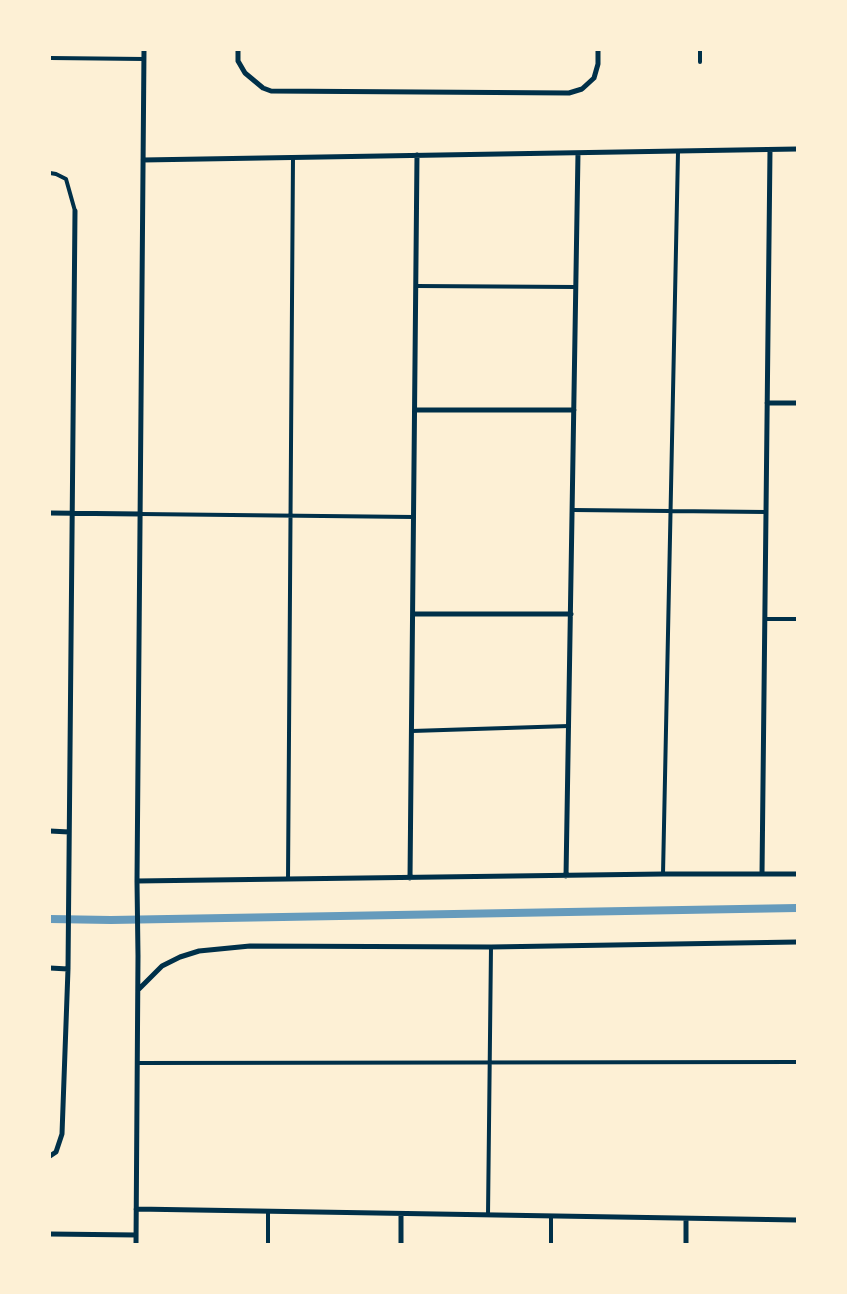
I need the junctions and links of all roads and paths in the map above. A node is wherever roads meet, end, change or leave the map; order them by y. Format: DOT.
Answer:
graph roads {
  1 [pos="144,50"];
  2 [pos="238,50"];
  3 [pos="598,50"];
  4 [pos="700,50"];
  5 [pos="50,58"];
  6 [pos="144,59"];
  7 [pos="700,62"];
  8 [pos="797,149"];
  9 [pos="770,150"];
  10 [pos="678,152"];
  11 [pos="578,153"];
  12 [pos="417,155"];
  13 [pos="294,157"];
  14 [pos="143,160"];
  15 [pos="50,173"];
  16 [pos="74,210"];
  17 [pos="416,286"];
  18 [pos="576,287"];
  19 [pos="767,403"];
  20 [pos="797,403"];
  21 [pos="414,410"];
  22 [pos="574,410"];
  23 [pos="572,510"];
  24 [pos="671,511"];
  25 [pos="766,512"];
  26 [pos="50,513"];
  27 [pos="72,513"];
  28 [pos="140,514"];
  29 [pos="291,516"];
  30 [pos="414,517"];
  31 [pos="413,614"];
  32 [pos="571,614"];
  33 [pos="765,619"];
  34 [pos="797,619"];
  35 [pos="569,726"];
  36 [pos="412,731"];
  37 [pos="50,831"];
  38 [pos="69,832"];
  39 [pos="663,874"];
  40 [pos="762,874"];
  41 [pos="797,874"];
  42 [pos="566,876"];
  43 [pos="410,878"];
  44 [pos="288,879"];
  45 [pos="137,881"];
  46 [pos="797,942"];
  47 [pos="492,946"];
  48 [pos="50,968"];
  49 [pos="68,969"];
  50 [pos="138,990"];
  51 [pos="490,1062"];
  52 [pos="797,1062"];
  53 [pos="137,1063"];
  54 [pos="50,1156"];
  55 [pos="136,1210"];
  56 [pos="268,1212"];
  57 [pos="401,1214"];
  58 [pos="488,1215"];
  59 [pos="551,1216"];
  60 [pos="686,1218"];
  61 [pos="797,1220"];
  62 [pos="50,1234"];
  63 [pos="136,1235"];
  64 [pos="136,1244"];
  65 [pos="268,1244"];
  66 [pos="401,1244"];
  67 [pos="551,1244"];
  68 [pos="686,1244"];
  1 -- 6 [label="street"];
  2 -- 3 [label="street"];
  4 -- 7 [label="lane"];
  5 -- 6 [label="lane"];
  6 -- 14 [label="street"];
  8 -- 9 [label="street"];
  9 -- 10 [label="street"];
  9 -- 19 [label="street"];
  10 -- 11 [label="street"];
  10 -- 24 [label="lane"];
  11 -- 12 [label="street"];
  11 -- 18 [label="street"];
  12 -- 13 [label="street"];
  12 -- 17 [label="street"];
  13 -- 14 [label="street"];
  13 -- 29 [label="lane"];
  14 -- 28 [label="street"];
  15 -- 16 [label="lane"];
  16 -- 27 [label="street"];
  17 -- 18 [label="lane"];
  17 -- 21 [label="street"];
  18 -- 22 [label="street"];
  19 -- 20 [label="street"];
  19 -- 25 [label="street"];
  21 -- 22 [label="street"];
  21 -- 30 [label="street"];
  22 -- 23 [label="street"];
  23 -- 24 [label="lane"];
  23 -- 32 [label="street"];
  24 -- 25 [label="lane"];
  24 -- 39 [label="lane"];
  25 -- 33 [label="street"];
  26 -- 27 [label="street"];
  27 -- 28 [label="street"];
  27 -- 38 [label="street"];
  28 -- 29 [label="lane"];
  28 -- 45 [label="street"];
  29 -- 30 [label="lane"];
  29 -- 44 [label="lane"];
  30 -- 31 [label="street"];
  31 -- 32 [label="street"];
  31 -- 36 [label="street"];
  32 -- 35 [label="street"];
  33 -- 34 [label="lane"];
  33 -- 40 [label="street"];
  35 -- 36 [label="lane"];
  35 -- 42 [label="street"];
  36 -- 43 [label="street"];
  37 -- 38 [label="street"];
  38 -- 49 [label="street"];
  39 -- 40 [label="street"];
  39 -- 42 [label="street"];
  40 -- 41 [label="street"];
  42 -- 43 [label="street"];
  43 -- 44 [label="street"];
  44 -- 45 [label="street"];
  45 -- 50 [label="street"];
  46 -- 47 [label="street"];
  47 -- 50 [label="street"];
  47 -- 51 [label="lane"];
  48 -- 49 [label="street"];
  49 -- 54 [label="street"];
  50 -- 53 [label="street"];
  51 -- 52 [label="lane"];
  51 -- 53 [label="lane"];
  51 -- 58 [label="lane"];
  53 -- 55 [label="street"];
  55 -- 56 [label="street"];
  55 -- 63 [label="street"];
  56 -- 57 [label="street"];
  56 -- 65 [label="lane"];
  57 -- 58 [label="street"];
  57 -- 66 [label="street"];
  58 -- 59 [label="street"];
  59 -- 60 [label="street"];
  59 -- 67 [label="lane"];
  60 -- 61 [label="street"];
  60 -- 68 [label="street"];
  62 -- 63 [label="street"];
  63 -- 64 [label="street"];
}
